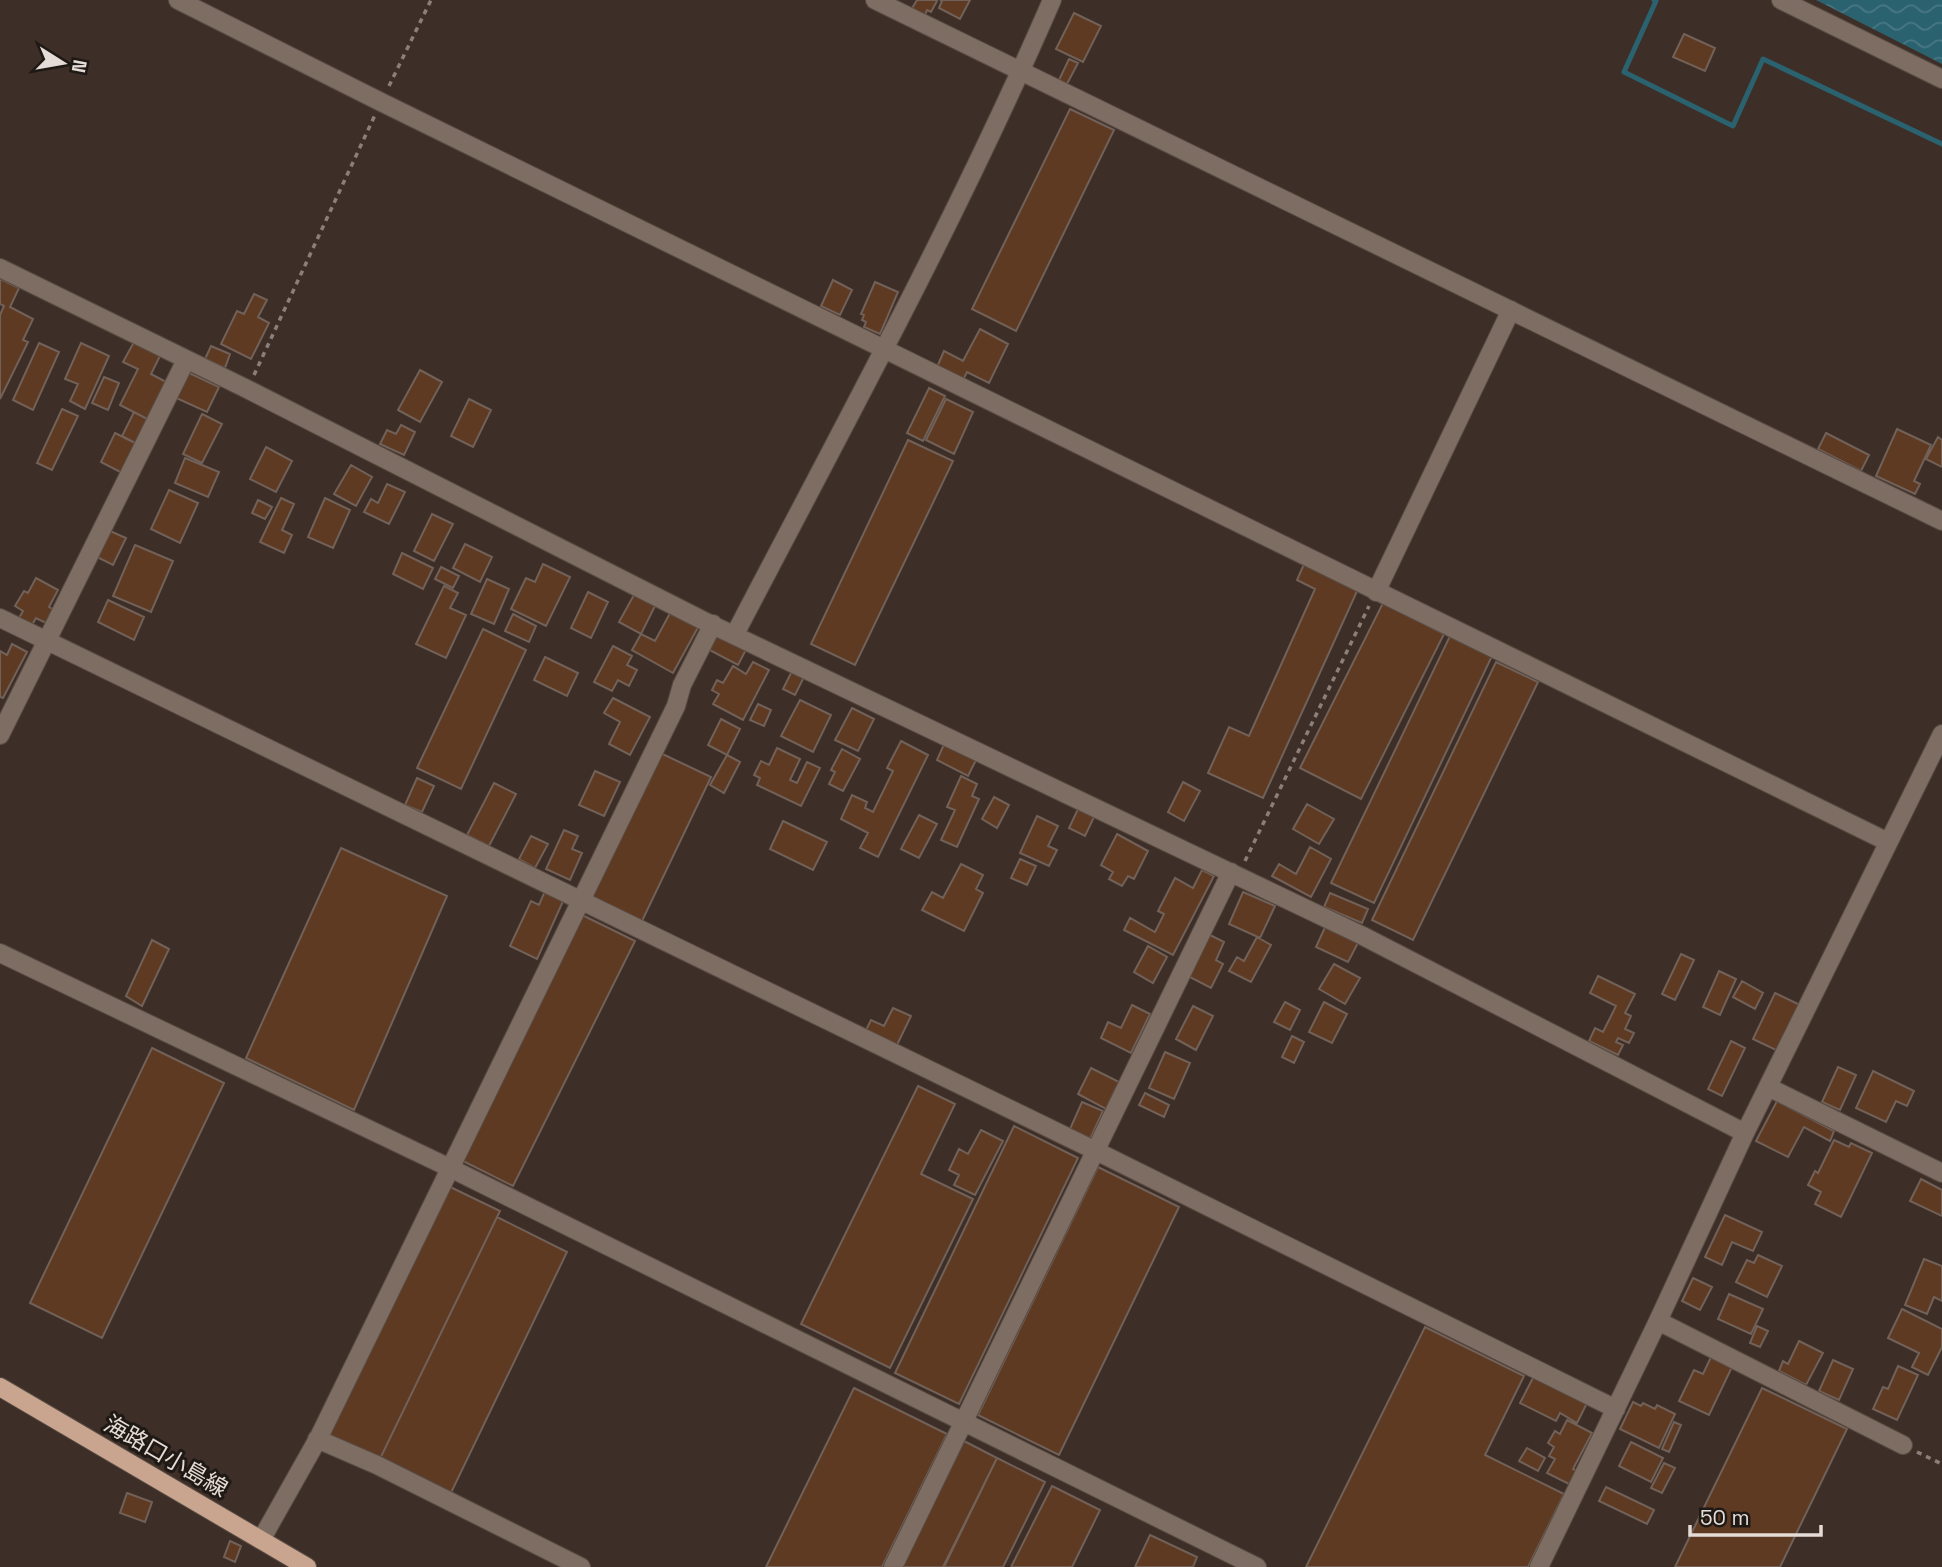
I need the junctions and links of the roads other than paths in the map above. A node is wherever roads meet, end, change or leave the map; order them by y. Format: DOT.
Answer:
graph roads {
  1 [pos="178,0"];
  2 [pos="875,0"];
  3 [pos="1052,0"];
  4 [pos="1781,0"];
  5 [pos="1021,71"];
  6 [pos="1942,79"];
  7 [pos="0,268"];
  8 [pos="1511,310"];
  9 [pos="884,348"];
  10 [pos="186,360"];
  11 [pos="1942,521"];
  12 [pos="1376,592"];
  13 [pos="0,618"];
  14 [pos="713,624"];
  15 [pos="735,634"];
  16 [pos="46,640"];
  17 [pos="1942,734"];
  18 [pos="0,736"];
  19 [pos="1888,842"];
  20 [pos="1235,873"];
  21 [pos="582,899"];
  22 [pos="0,953"];
  23 [pos="1768,1087"];
  24 [pos="1745,1133"];
  25 [pos="1094,1150"];
  26 [pos="450,1168"];
  27 [pos="1942,1173"];
  28 [pos="1658,1321"];
  29 [pos="0,1387"];
  30 [pos="1616,1409"];
  31 [pos="963,1423"];
  32 [pos="317,1439"];
  33 [pos="1903,1445"];
  34 [pos="261,1540"];
  35 [pos="307,1567"];
  36 [pos="582,1567"];
  37 [pos="894,1567"];
  38 [pos="1257,1567"];
  39 [pos="1539,1567"];
  1 -- 9 [label="street"];
  2 -- 5 [label="street"];
  3 -- 5 [label="street"];
  4 -- 6 [label="street"];
  5 -- 8 [label="street"];
  5 -- 9 [label="street"];
  7 -- 10 [label="street"];
  8 -- 11 [label="street"];
  8 -- 12 [label="street"];
  9 -- 12 [label="street"];
  9 -- 15 [label="street"];
  10 -- 14 [label="street"];
  10 -- 16 [label="street"];
  12 -- 19 [label="street"];
  13 -- 16 [label="street"];
  14 -- 15 [label="street"];
  14 -- 21 [label="street"];
  15 -- 20 [label="street"];
  16 -- 18 [label="street"];
  16 -- 21 [label="street"];
  17 -- 19 [label="street"];
  19 -- 23 [label="street"];
  20 -- 24 [label="street"];
  20 -- 25 [label="street"];
  21 -- 25 [label="street"];
  21 -- 26 [label="street"];
  22 -- 26 [label="street"];
  23 -- 24 [label="street"];
  23 -- 27 [label="street"];
  24 -- 28 [label="street"];
  25 -- 30 [label="street"];
  25 -- 31 [label="street"];
  26 -- 31 [label="street"];
  26 -- 32 [label="street"];
  28 -- 30 [label="street"];
  28 -- 33 [label="street"];
  29 -- 34 [label="main road, 海路口小島線"];
  30 -- 39 [label="street"];
  31 -- 37 [label="street"];
  31 -- 38 [label="street"];
  32 -- 34 [label="street"];
  32 -- 36 [label="street"];
  34 -- 35 [label="main road, 海路口小島線"];
}
